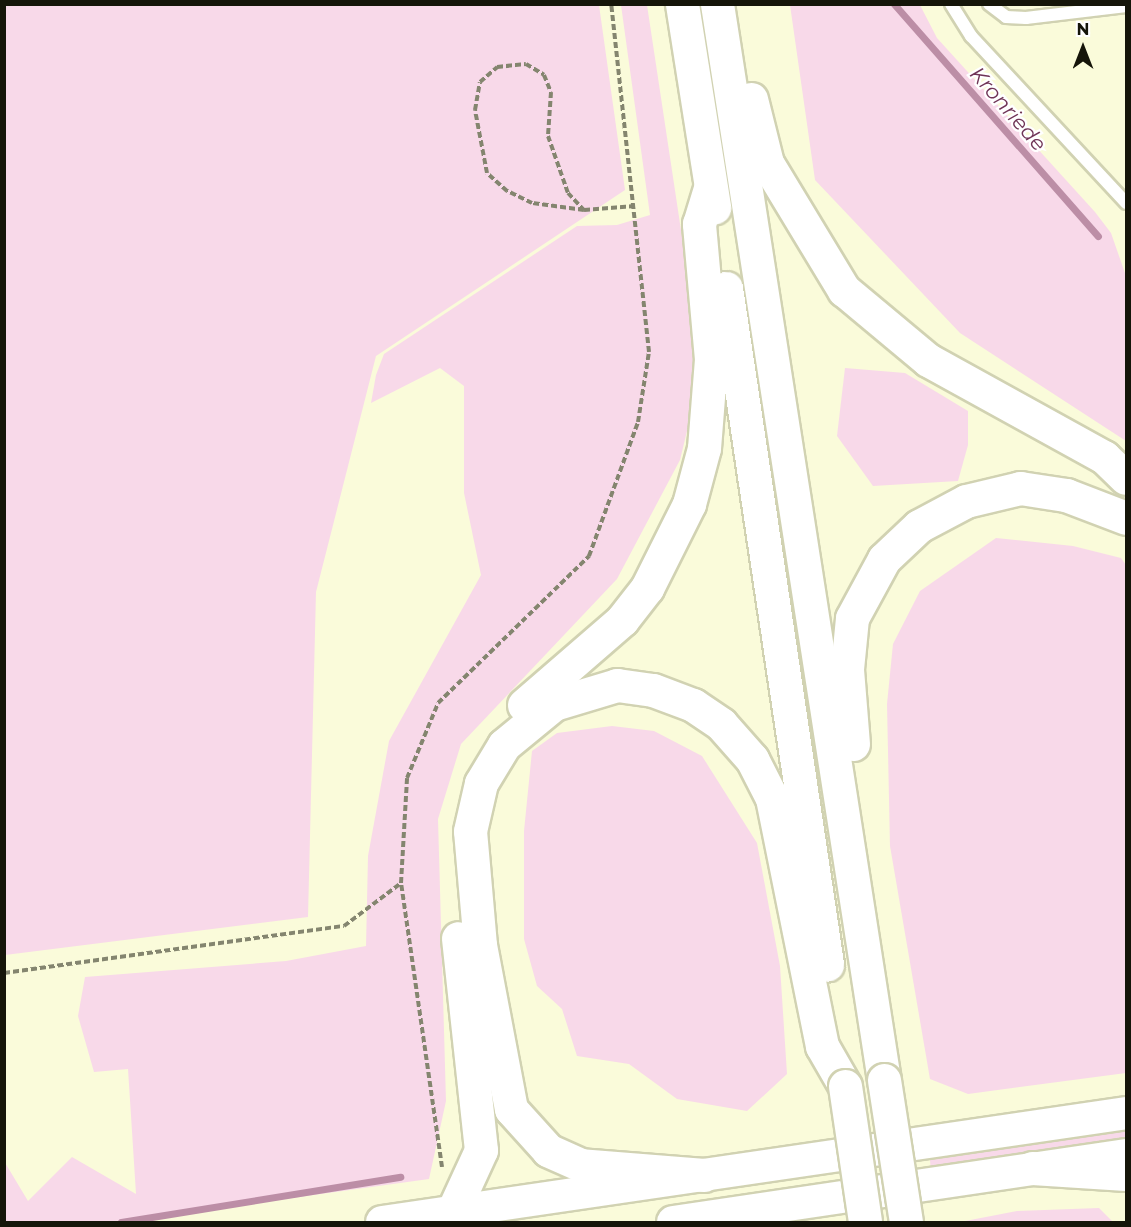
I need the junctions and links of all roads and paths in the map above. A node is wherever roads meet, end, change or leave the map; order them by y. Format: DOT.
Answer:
graph roads {
  1 [pos="611,4"];
  2 [pos="682,4"];
  3 [pos="717,4"];
  4 [pos="736,4"];
  5 [pos="951,4"];
  6 [pos="989,4"];
  7 [pos="1126,6"];
  8 [pos="711,187"];
  9 [pos="1126,203"];
  10 [pos="635,206"];
  11 [pos="584,210"];
  12 [pos="1126,478"];
  13 [pos="1126,518"];
  14 [pos="846,837"];
  15 [pos="401,883"];
  16 [pos="4,974"];
  17 [pos="845,1086"];
  18 [pos="1126,1113"];
  19 [pos="1126,1155"];
  20 [pos="1032,1168"];
  21 [pos="1126,1174"];
  22 [pos="704,1175"];
  23 [pos="453,1211"];
  24 [pos="509,1213"];
  25 [pos="382,1222"];
  26 [pos="673,1222"];
  27 [pos="865,1222"];
  28 [pos="906,1222"];
  1 -- 10 [label="path"];
  2 -- 8 [label="highway"];
  3 -- 14 [label="highway"];
  4 -- 12 [label="highway"];
  5 -- 9 [label="lane"];
  6 -- 7 [label="lane"];
  8 -- 17 [label="highway"];
  8 -- 23 [label="highway"];
  10 -- 11 [label="path"];
  10 -- 15 [label="path"];
  11 -- 11 [label="path"];
  13 -- 14 [label="highway"];
  14 -- 28 [label="highway, bridge"];
  15 -- 16 [label="path"];
  15 -- 23 [label="path"];
  17 -- 22 [label="highway"];
  17 -- 27 [label="highway, bridge"];
  18 -- 22 [label="main road"];
  19 -- 20 [label="main road"];
  20 -- 21 [label="highway"];
  20 -- 26 [label="main road"];
  22 -- 24 [label="main road"];
  23 -- 24 [label="main road"];
  23 -- 25 [label="main road"];
}
